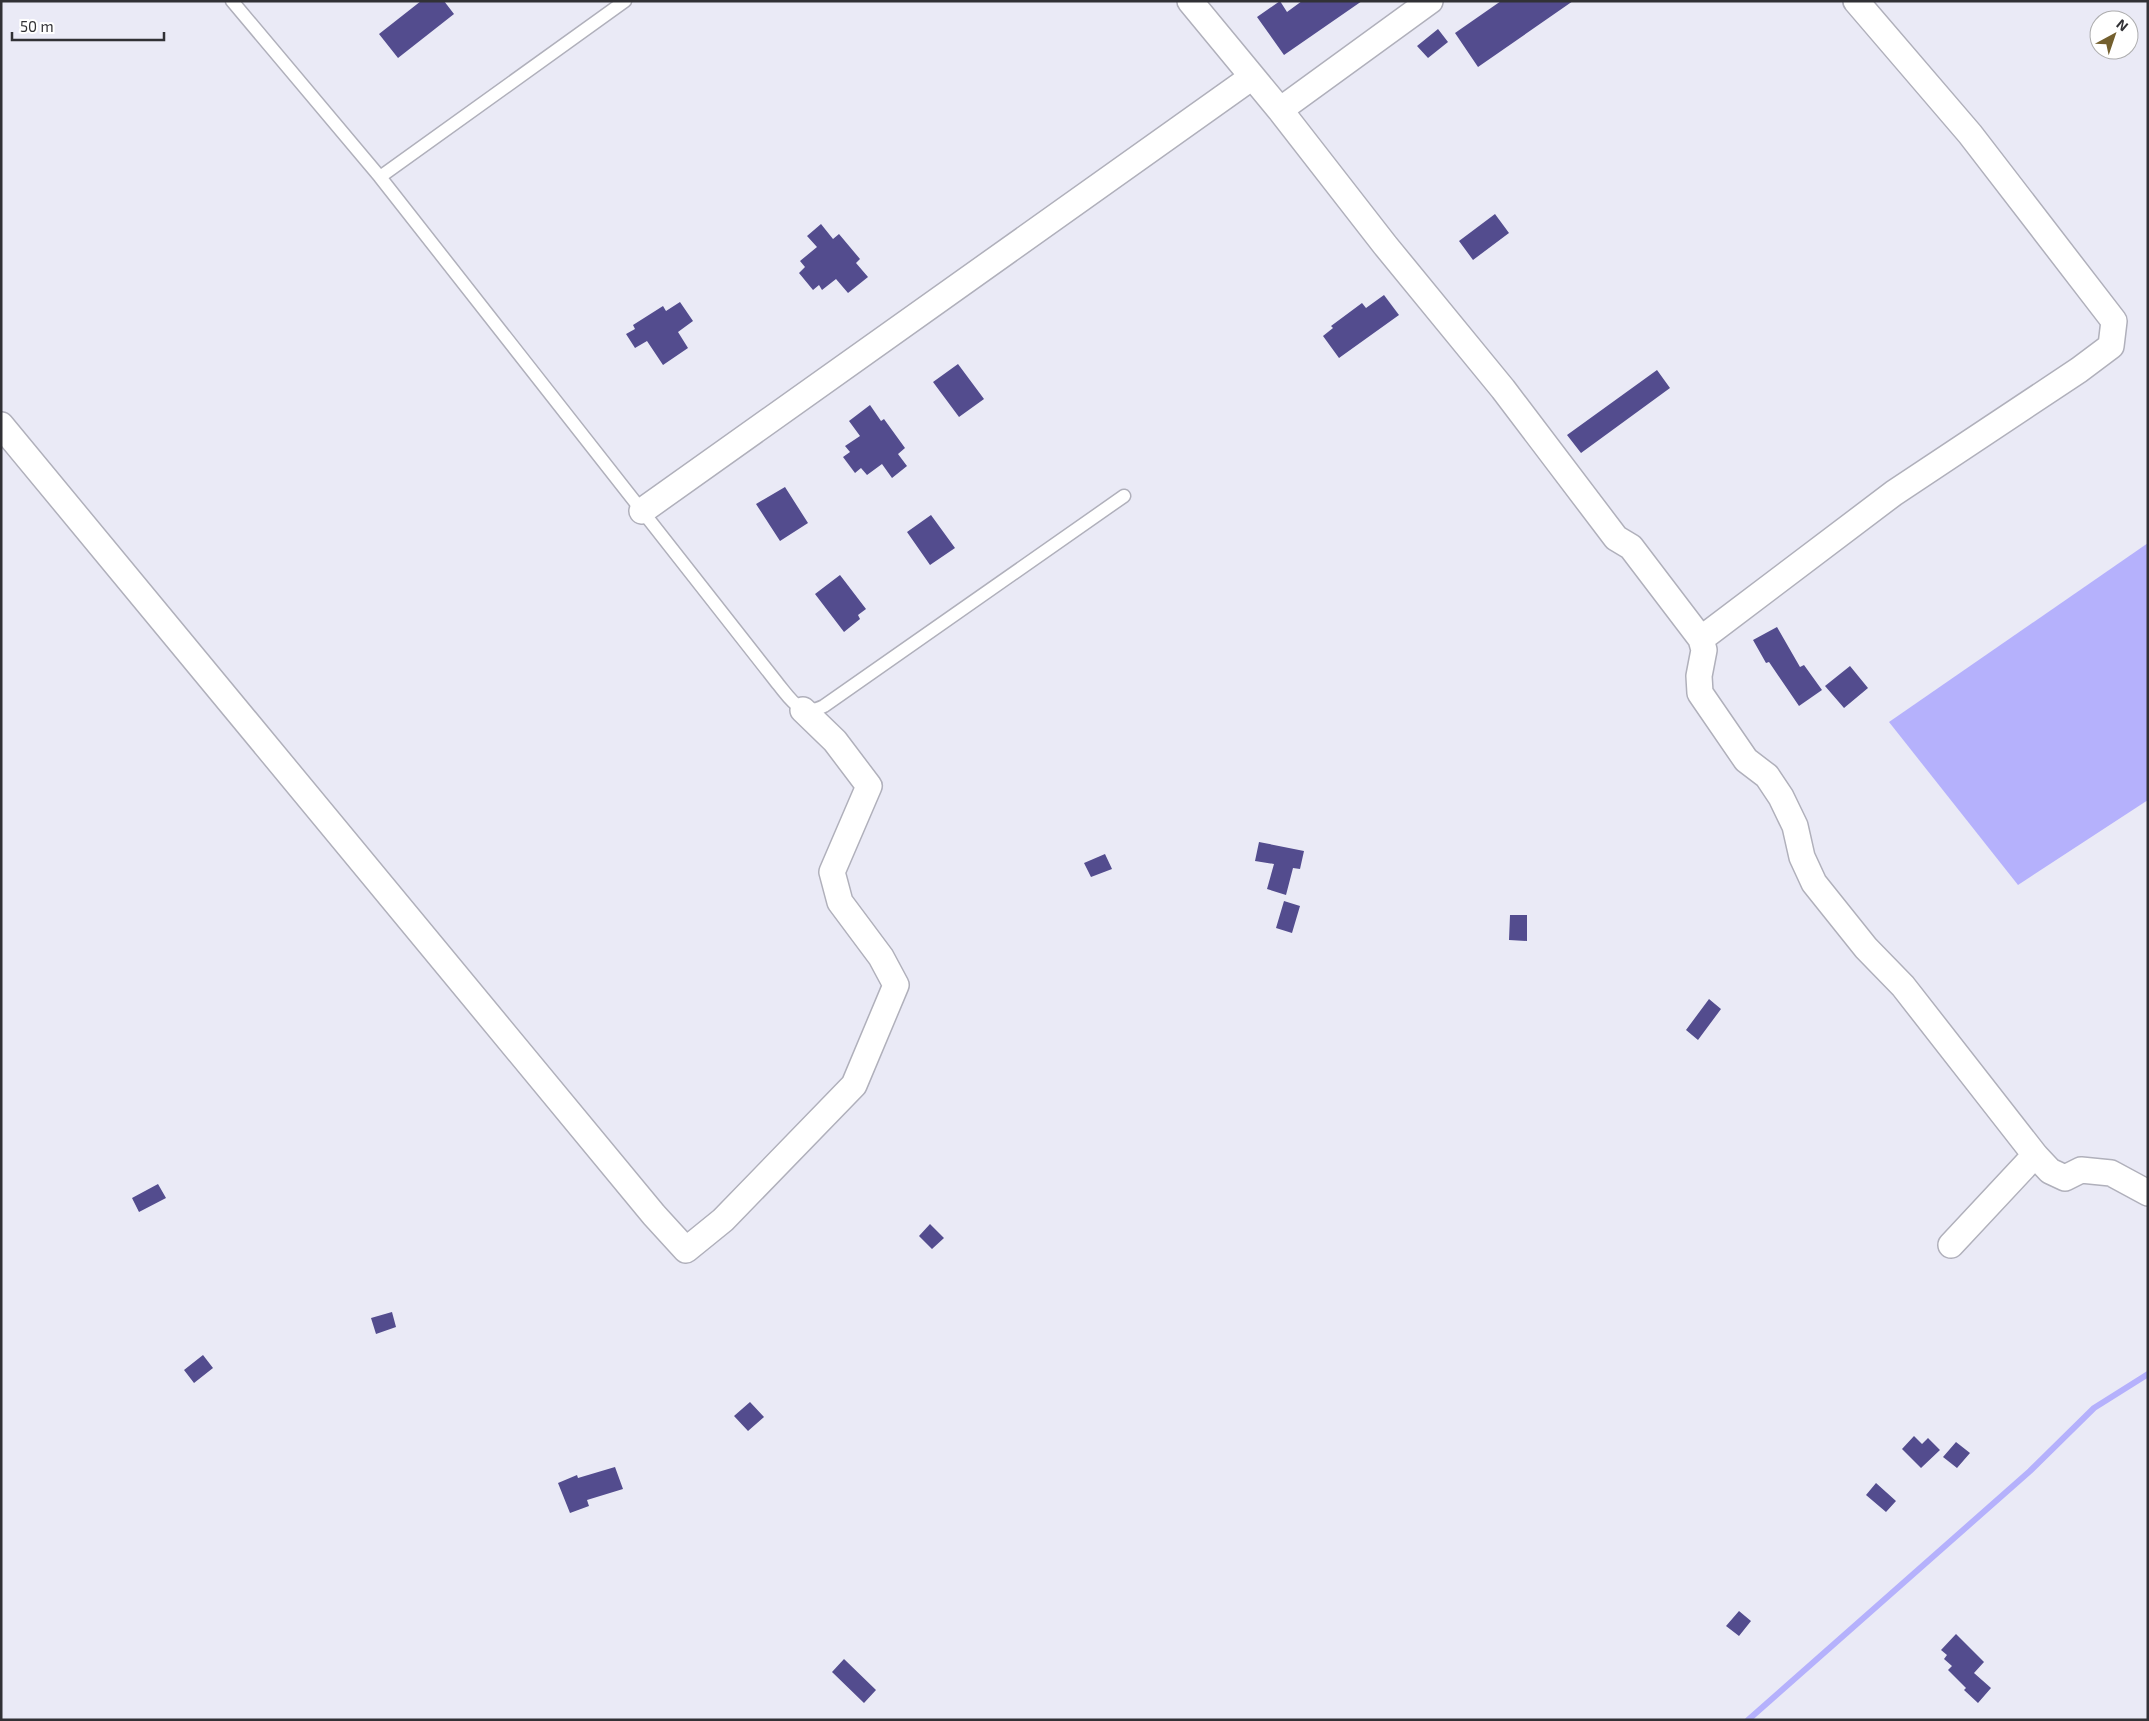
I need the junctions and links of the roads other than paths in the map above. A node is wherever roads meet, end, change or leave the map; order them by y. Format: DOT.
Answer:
graph roads {
  1 [pos="232,1"];
  2 [pos="626,1"];
  3 [pos="1190,1"];
  4 [pos="1430,1"];
  5 [pos="1856,1"];
  6 [pos="1252,77"];
  7 [pos="1280,110"];
  8 [pos="380,177"];
  9 [pos="1,425"];
  10 [pos="1124,496"];
  11 [pos="642,511"];
  12 [pos="1701,639"];
  13 [pos="802,710"];
  14 [pos="2035,1155"];
  15 [pos="2148,1193"];
  16 [pos="1957,1239"];
  1 -- 8 [label="lane"];
  2 -- 8 [label="lane"];
  3 -- 6 [label="street"];
  4 -- 7 [label="street"];
  5 -- 12 [label="street"];
  6 -- 7 [label="street"];
  6 -- 11 [label="street"];
  7 -- 12 [label="street"];
  8 -- 11 [label="lane"];
  9 -- 13 [label="street"];
  10 -- 13 [label="lane"];
  11 -- 13 [label="lane"];
  12 -- 14 [label="street"];
  14 -- 15 [label="street"];
  14 -- 16 [label="street"];
}
